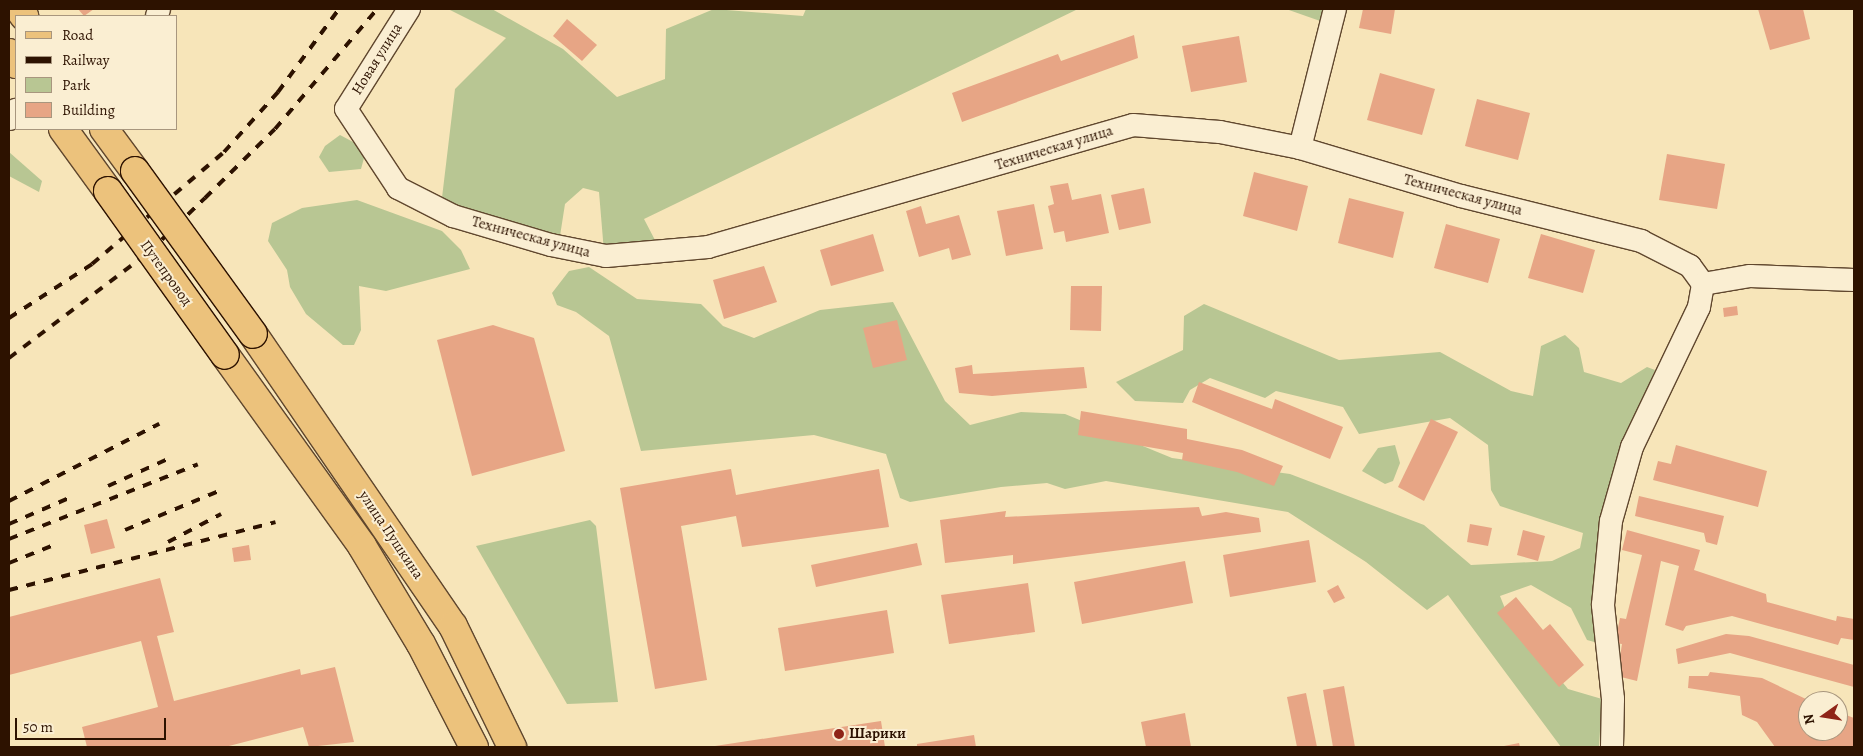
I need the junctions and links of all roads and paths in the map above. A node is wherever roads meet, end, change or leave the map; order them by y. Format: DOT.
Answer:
graph roads {
  1 [pos="409,9"];
  2 [pos="1335,9"];
  3 [pos="64,130"];
  4 [pos="105,130"];
  5 [pos="1300,148"];
  6 [pos="398,188"];
  7 [pos="1854,280"];
  8 [pos="1703,284"];
  9 [pos="225,355"];
  10 [pos="474,747"];
  11 [pos="512,747"];
  12 [pos="1612,747"];
  1 -- 6 [label="street, Новая улица"];
  2 -- 5 [label="street"];
  3 -- 9 [label="main road, Путепровод, bridge"];
  4 -- 11 [label="main road, улица Пушкина, bridge"];
  5 -- 6 [label="street, Техническая улица"];
  5 -- 8 [label="street, Техническая улица"];
  7 -- 8 [label="street"];
  8 -- 12 [label="street"];
  9 -- 10 [label="main road, улица Пушкина"];
}
